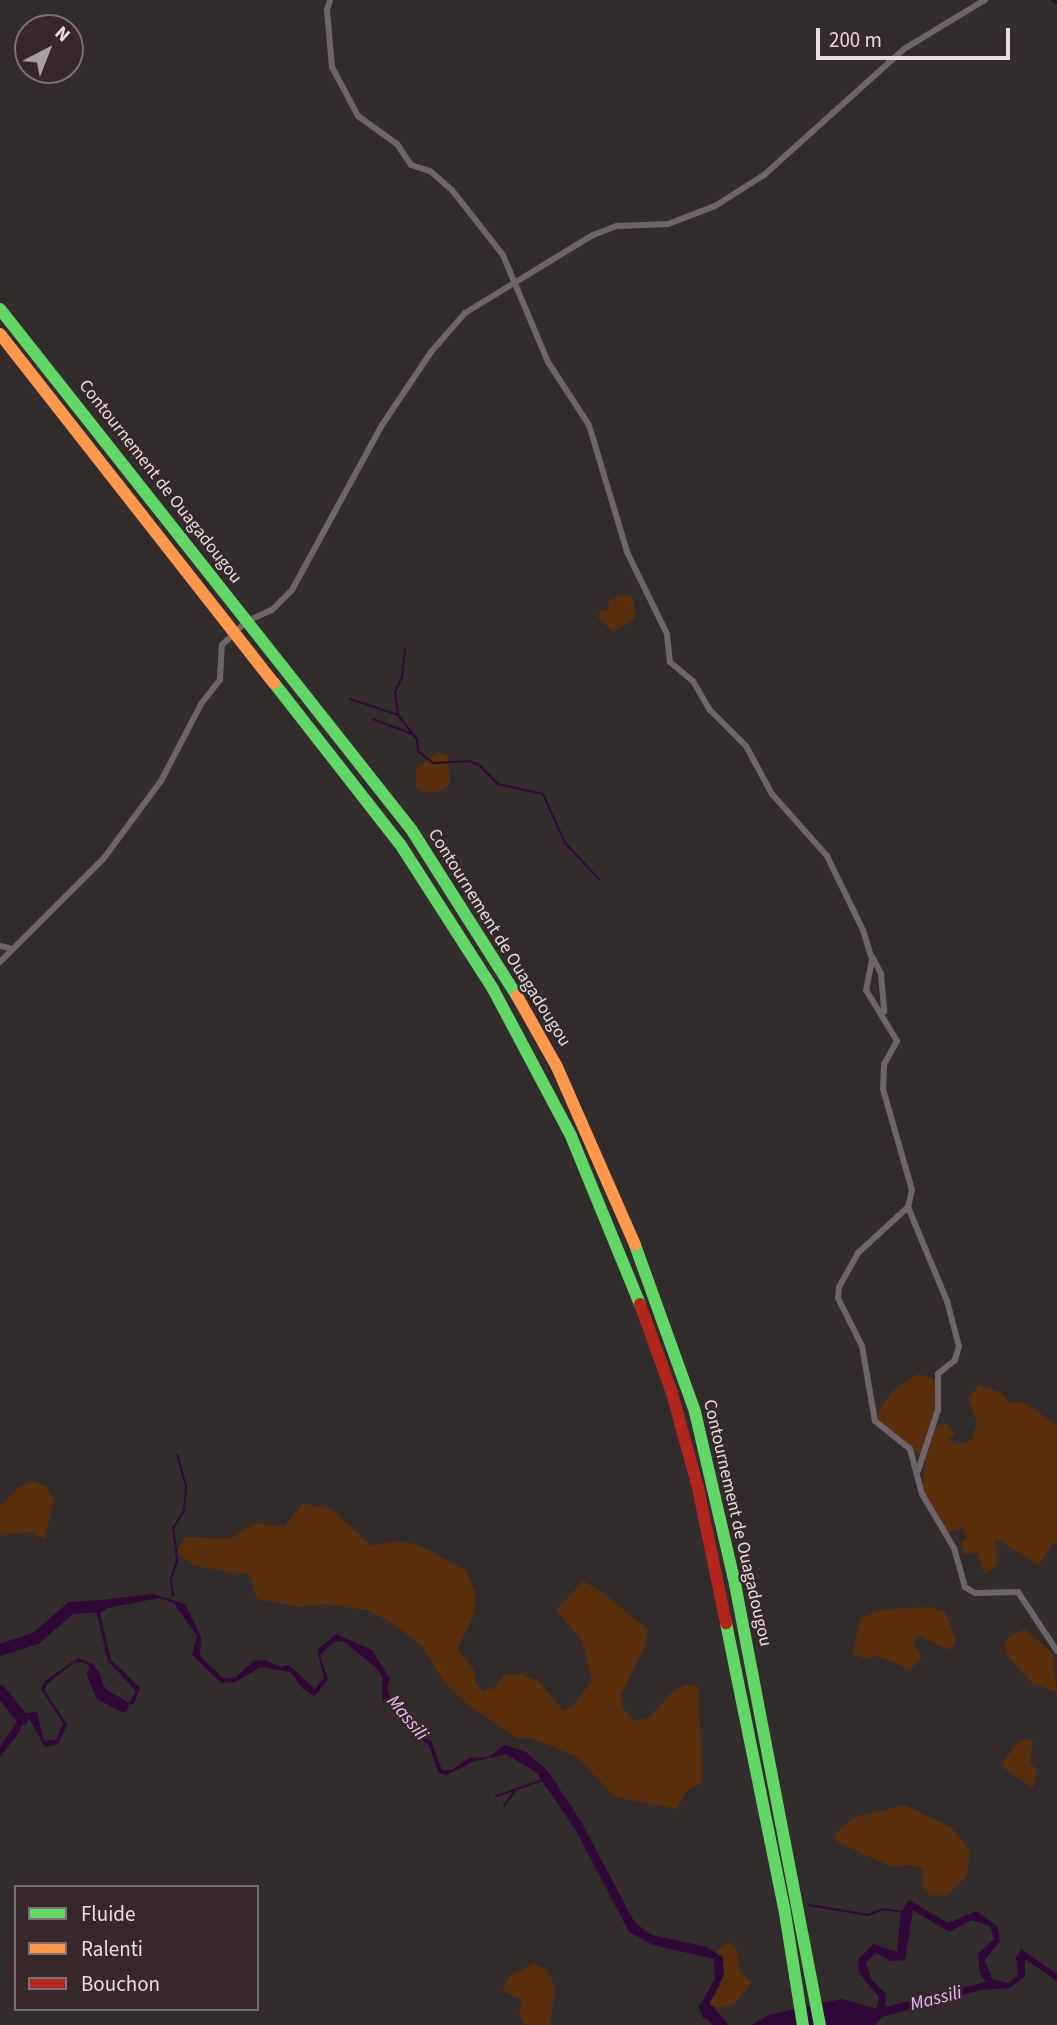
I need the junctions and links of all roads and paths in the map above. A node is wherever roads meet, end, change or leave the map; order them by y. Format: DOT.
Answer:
graph roads {
  1 [pos="330,0"];
  2 [pos="985,0"];
  3 [pos="516,283"];
  4 [pos="0,309"];
  5 [pos="0,334"];
  6 [pos="247,621"];
  7 [pos="234,632"];
  8 [pos="0,946"];
  9 [pos="13,949"];
  10 [pos="871,953"];
  11 [pos="0,962"];
  12 [pos="885,1016"];
  13 [pos="908,1207"];
  14 [pos="918,1472"];
  15 [pos="1057,1651"];
  16 [pos="803,2025"];
  17 [pos="820,2025"];
  1 -- 3 [label="street"];
  2 -- 3 [label="street"];
  3 -- 6 [label="street"];
  3 -- 10 [label="street"];
  4 -- 6 [label="highway, Contournement de Ouagadougou"];
  5 -- 7 [label="highway, Contournement de Ouagadougou"];
  6 -- 7 [label="street"];
  6 -- 17 [label="highway, Contournement de Ouagadougou"];
  7 -- 9 [label="street"];
  7 -- 16 [label="highway, Contournement de Ouagadougou"];
  8 -- 9 [label="street"];
  9 -- 11 [label="street"];
  10 -- 12 [label="street"];
  10 -- 12 [label="street"];
  12 -- 13 [label="street"];
  13 -- 14 [label="street"];
  13 -- 14 [label="street"];
  14 -- 15 [label="street"];
}
